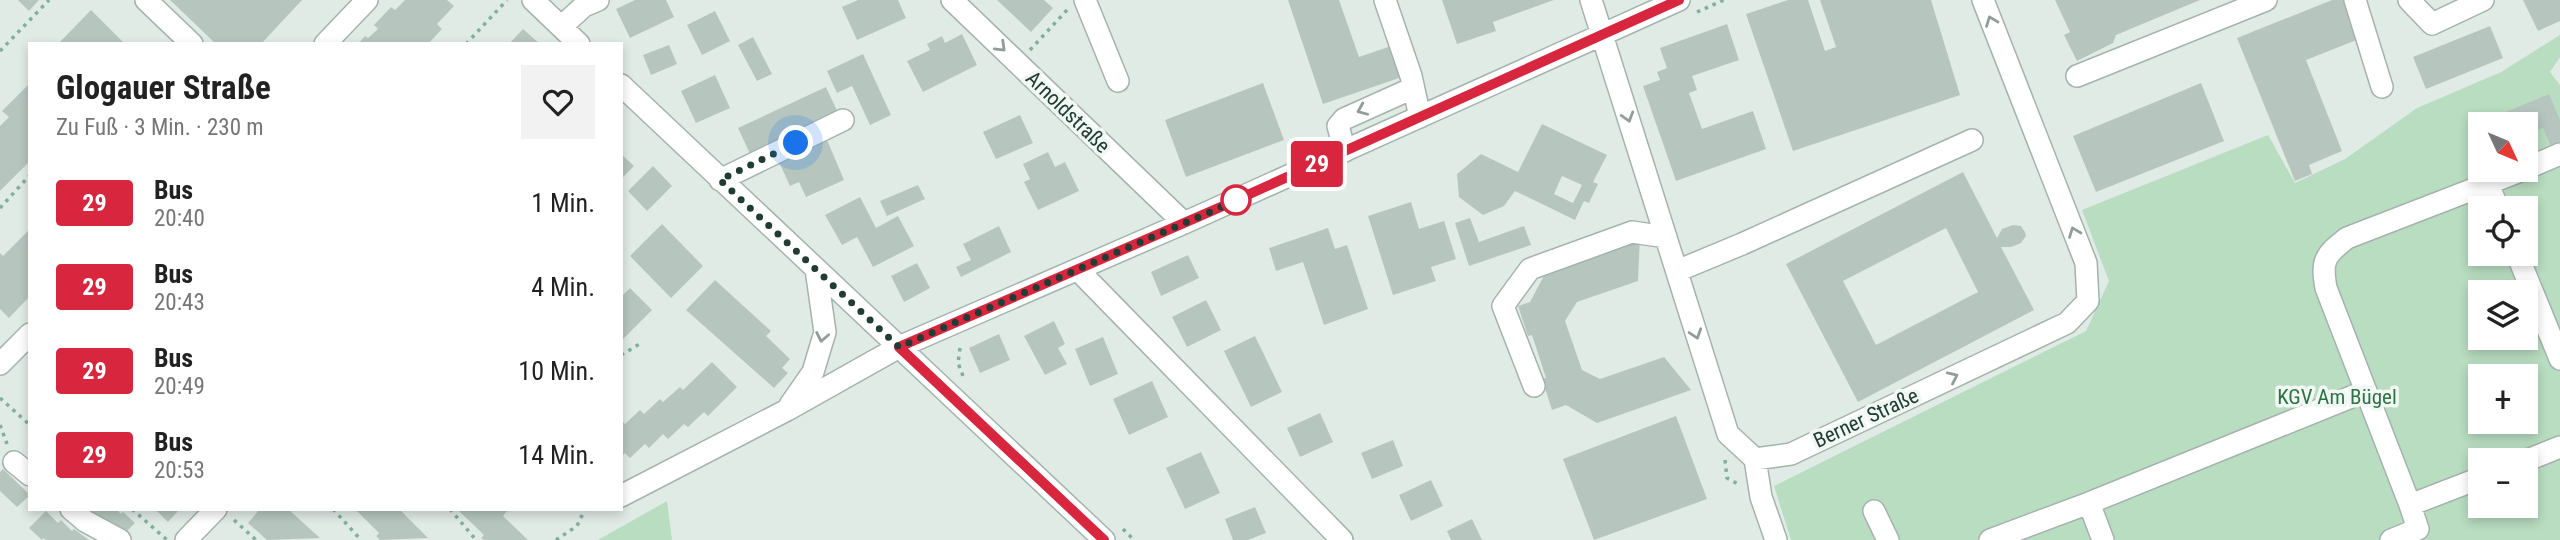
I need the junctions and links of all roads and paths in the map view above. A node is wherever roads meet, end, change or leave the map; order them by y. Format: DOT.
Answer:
graph roads {
  1 [pos="49,0"];
  2 [pos="146,0"];
  3 [pos="368,0"];
  4 [pos="507,0"];
  5 [pos="533,0"];
  6 [pos="598,0"];
  7 [pos="952,0"];
  8 [pos="1385,0"];
  9 [pos="1591,0"];
  10 [pos="1679,0"];
  11 [pos="1983,0"];
  12 [pos="2266,0"];
  13 [pos="2355,0"];
  14 [pos="2410,0"];
  15 [pos="2483,0"];
  16 [pos="1077,5"];
  17 [pos="1632,10"];
  18 [pos="561,27"];
  19 [pos="1602,35"];
  20 [pos="189,42"];
  21 [pos="327,42"];
  22 [pos="468,42"];
  23 [pos="577,42"];
  24 [pos="0,51"];
  25 [pos="1018,63"];
  26 [pos="2077,76"];
  27 [pos="1118,81"];
  28 [pos="623,87"];
  29 [pos="2382,87"];
  30 [pos="1413,88"];
  31 [pos="1420,117"];
  32 [pos="843,120"];
  33 [pos="1972,140"];
  34 [pos="1345,151"];
  35 [pos="2560,154"];
  36 [pos="2538,163"];
  37 [pos="28,177"];
  38 [pos="720,180"];
  39 [pos="2493,182"];
  40 [pos="2488,184"];
  41 [pos="2493,196"];
  42 [pos="0,208"];
  43 [pos="1184,223"];
  44 [pos="1666,237"];
  45 [pos="2522,266"];
  46 [pos="816,270"];
  47 [pos="1078,270"];
  48 [pos="1676,271"];
  49 [pos="28,336"];
  50 [pos="643,342"];
  51 [pos="899,347"];
  52 [pos="623,354"];
  53 [pos="2560,359"];
  54 [pos="0,364"];
  55 [pos="1534,386"];
  56 [pos="2366,391"];
  57 [pos="0,398"];
  58 [pos="787,410"];
  59 [pos="28,423"];
  60 [pos="2560,447"];
  61 [pos="2538,456"];
  62 [pos="1755,458"];
  63 [pos="2468,483"];
  64 [pos="623,495"];
  65 [pos="2089,503"];
  66 [pos="2410,505"];
  67 [pos="73,511"];
  68 [pos="134,511"];
  69 [pos="335,511"];
  70 [pos="452,511"];
  71 [pos="584,511"];
  72 [pos="1874,511"];
  73 [pos="223,513"];
  74 [pos="2420,535"];
  75 [pos="120,540"];
  76 [pos="167,540"];
  77 [pos="186,540"];
  78 [pos="256,540"];
  79 [pos="361,540"];
  80 [pos="476,540"];
  81 [pos="556,540"];
  82 [pos="1104,540"];
  83 [pos="1342,540"];
  84 [pos="1776,540"];
  85 [pos="1888,540"];
  86 [pos="1990,540"];
  87 [pos="2103,540"];
  88 [pos="2391,540"];
  1 -- 24 [label="path"];
  2 -- 20 [label="street"];
  3 -- 21 [label="street"];
  4 -- 22 [label="path"];
  5 -- 18 [label="street"];
  6 -- 18 [label="street"];
  7 -- 25 [label="street, Arnoldstraße, one-way"];
  8 -- 30 [label="street"];
  9 -- 19 [label="street"];
  10 -- 17 [label="street"];
  62 -- 11 [label="street, Berner Straße, one-way"];
  12 -- 26 [label="street"];
  13 -- 29 [label="street"];
  14 -- 15 [label="street"];
  16 -- 25 [label="path"];
  16 -- 27 [label="street"];
  17 -- 19 [label="street"];
  18 -- 23 [label="street"];
  19 -- 31 [label="street"];
  19 -- 44 [label="street, one-way"];
  25 -- 43 [label="street, Arnoldstraße"];
  28 -- 38 [label="street"];
  30 -- 31 [label="street"];
  30 -- 34 [label="street, one-way"];
  31 -- 34 [label="street"];
  32 -- 38 [label="street"];
  33 -- 48 [label="street"];
  34 -- 43 [label="street"];
  35 -- 36 [label="street"];
  37 -- 42 [label="path"];
  38 -- 46 [label="street"];
  39 -- 40 [label="street"];
  40 -- 41 [label="street"];
  40 -- 56 [label="street"];
  43 -- 47 [label="street"];
  44 -- 48 [label="street"];
  44 -- 55 [label="street"];
  45 -- 53 [label="street"];
  46 -- 51 [label="street"];
  46 -- 58 [label="street, one-way"];
  47 -- 51 [label="street"];
  47 -- 83 [label="street"];
  48 -- 62 [label="street, one-way"];
  49 -- 54 [label="street"];
  50 -- 52 [label="path"];
  51 -- 58 [label="street"];
  51 -- 82 [label="street"];
  56 -- 65 [label="street"];
  56 -- 66 [label="street"];
  57 -- 59 [label="path"];
  58 -- 64 [label="street"];
  60 -- 61 [label="street"];
  62 -- 84 [label="street"];
  63 -- 66 [label="street"];
  65 -- 86 [label="street"];
  65 -- 87 [label="street"];
  66 -- 74 [label="street"];
  67 -- 75 [label="street"];
  68 -- 76 [label="path"];
  69 -- 79 [label="path"];
  70 -- 80 [label="path"];
  71 -- 81 [label="path"];
  72 -- 85 [label="street"];
  73 -- 77 [label="street"];
  73 -- 78 [label="path"];
  74 -- 88 [label="street"];
}
